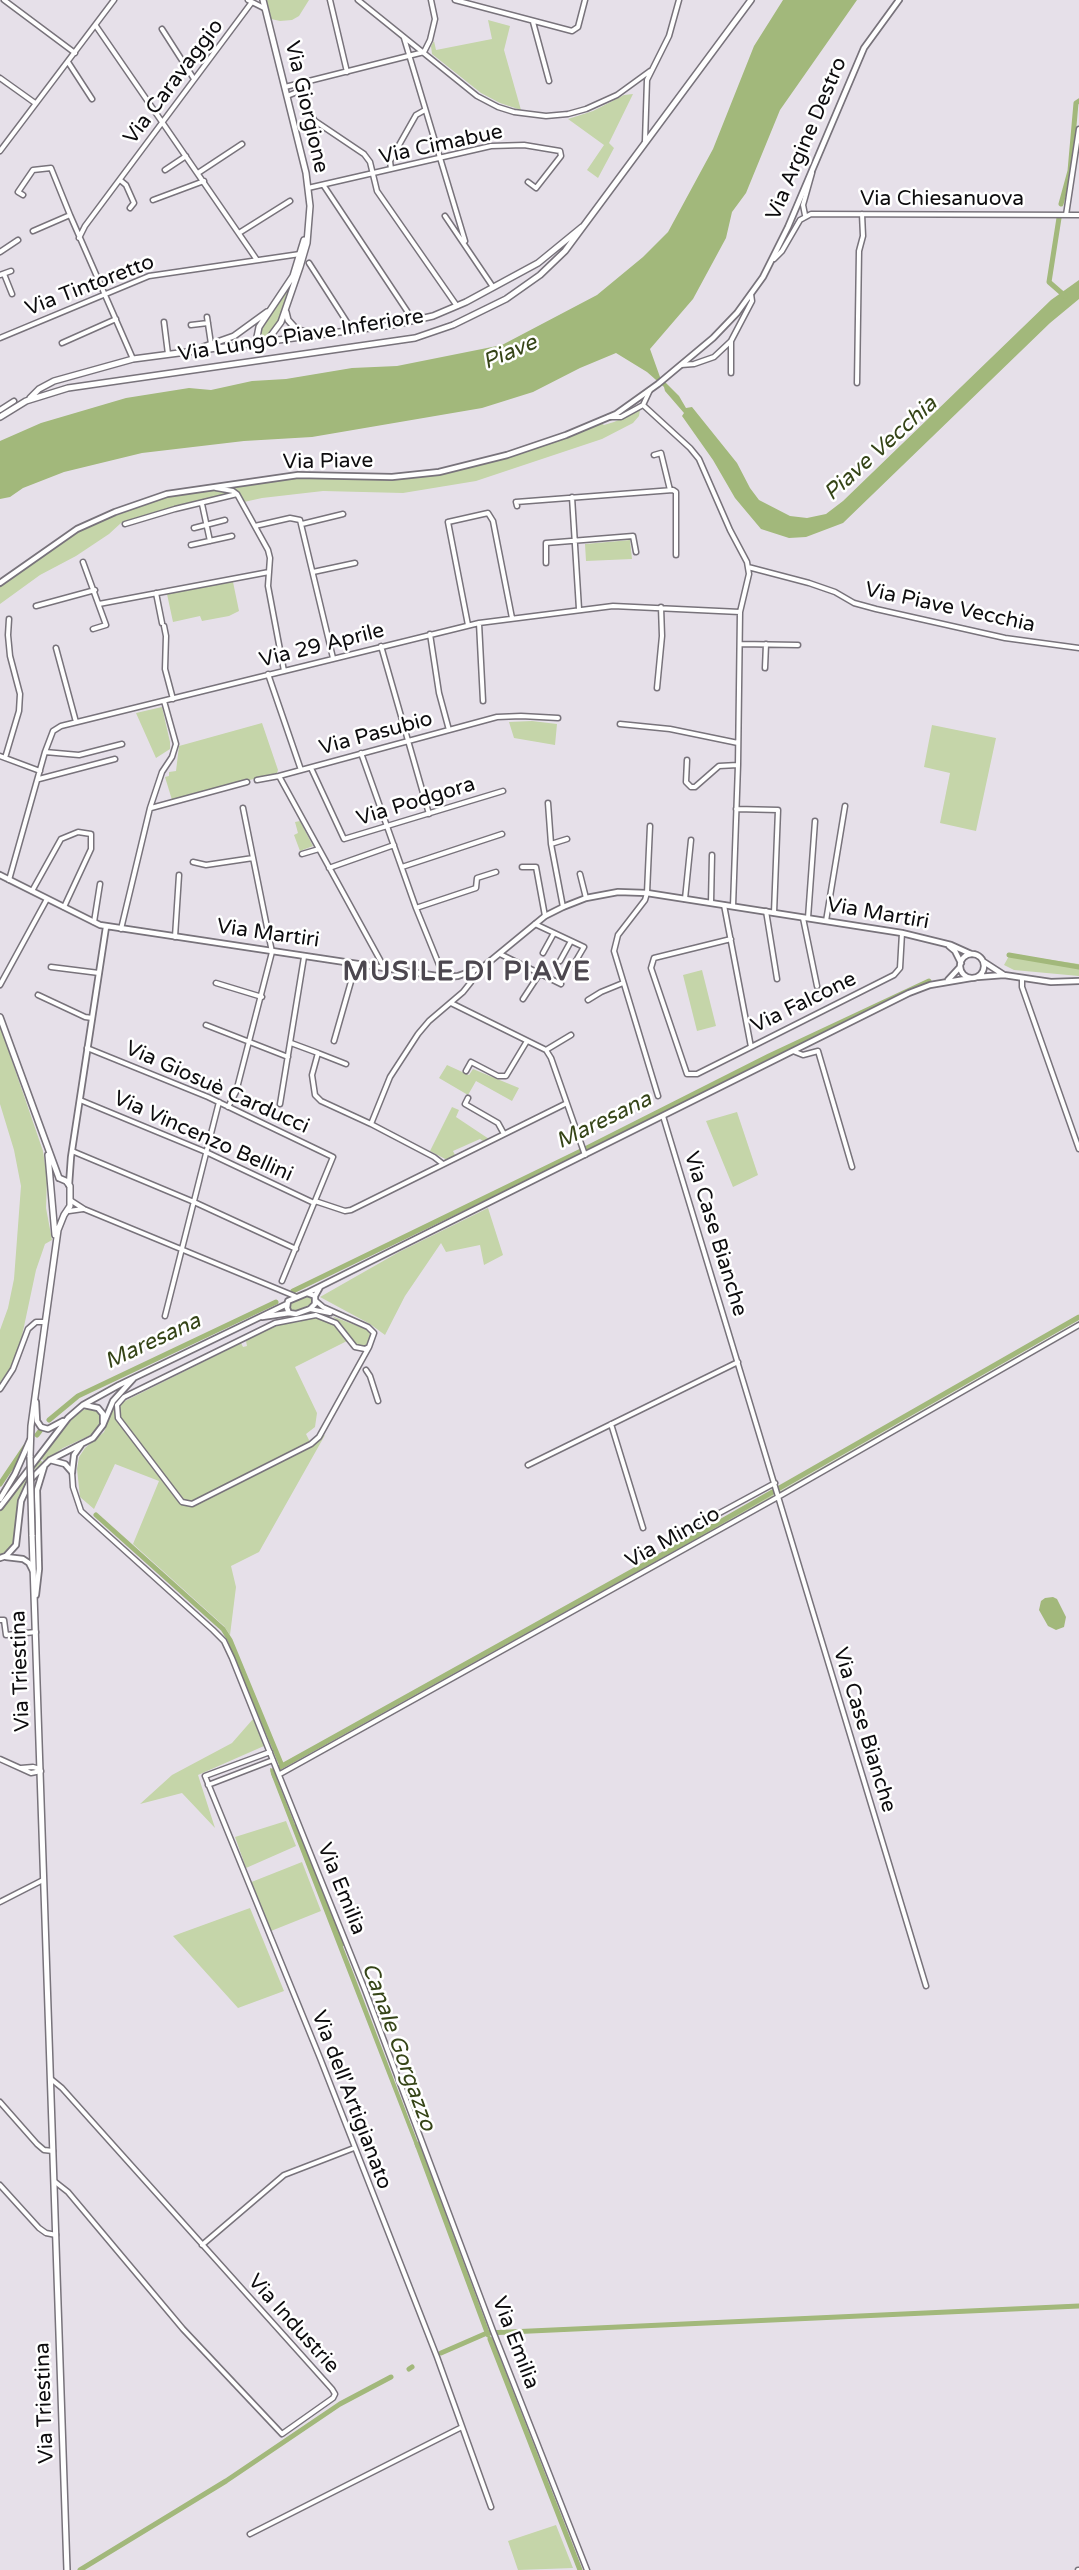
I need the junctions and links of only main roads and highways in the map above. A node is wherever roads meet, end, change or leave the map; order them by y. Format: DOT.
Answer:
graph roads {
  1 [pos="263,0"];
  2 [pos="751,0"];
  3 [pos="310,223"];
  4 [pos="583,227"];
  5 [pos="276,302"];
  6 [pos="286,308"];
  7 [pos="321,334"];
  8 [pos="263,342"];
  9 [pos="193,351"];
  10 [pos="26,401"];
  11 [pos="0,417"];
  12 [pos="0,1017"];
  13 [pos="47,1149"];
  14 [pos="60,1178"];
  15 [pos="50,1184"];
  16 [pos="52,1211"];
  17 [pos="66,1213"];
  18 [pos="57,1245"];
  19 [pos="67,2570"];
  1 -- 3 [label="main road, Via Giorgione"];
  2 -- 4 [label="main road, Via Lungo Piave Inferiore"];
  3 -- 5 [label="main road, Via Giorgione"];
  3 -- 6 [label="main road, Via Giorgione"];
  4 -- 7 [label="main road"];
  4 -- 10 [label="main road, Via Lungo Piave Inferiore"];
  5 -- 8 [label="main road, Via Giorgione"];
  5 -- 9 [label="main road, Via Giorgione"];
  6 -- 7 [label="main road"];
  6 -- 8 [label="main road, Via Giorgione"];
  7 -- 8 [label="main road"];
  8 -- 9 [label="main road, Via Giorgione"];
  9 -- 10 [label="main road, Via Giorgione"];
  10 -- 11 [label="main road, Via Lungo Piave Inferiore"];
  12 -- 13 [label="main road"];
  13 -- 14 [label="main road"];
  13 -- 15 [label="main road"];
  14 -- 15 [label="main road"];
  14 -- 17 [label="main road"];
  15 -- 16 [label="main road"];
  16 -- 17 [label="main road"];
  16 -- 18 [label="main road"];
  17 -- 18 [label="main road"];
  18 -- 19 [label="main road, Via Triestina, bridge"];
}
